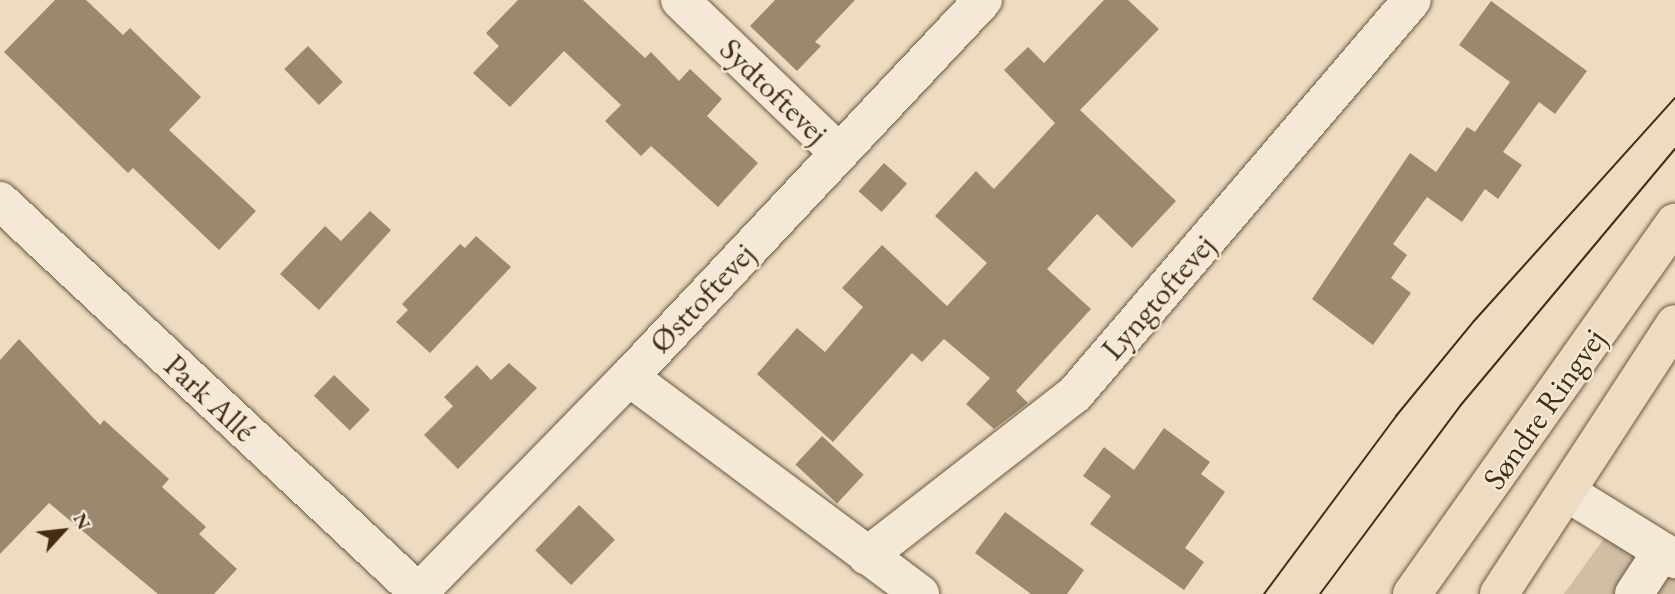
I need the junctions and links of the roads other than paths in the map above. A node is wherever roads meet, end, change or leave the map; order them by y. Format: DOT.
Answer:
graph roads {
  1 [pos="680,0"];
  2 [pos="982,0"];
  3 [pos="1412,0"];
  4 [pos="838,152"];
  5 [pos="0,201"];
  6 [pos="1675,223"];
  7 [pos="1675,324"];
  8 [pos="629,377"];
  9 [pos="1568,493"];
  10 [pos="1669,555"];
  11 [pos="867,556"];
  12 [pos="419,593"];
  13 [pos="920,594"];
  14 [pos="1412,594"];
  15 [pos="1499,594"];
  16 [pos="1634,594"];
  1 -- 4 [label="street, Sydtoftevej"];
  2 -- 4 [label="street, Østtoftevej"];
  3 -- 11 [label="street, Lyngtoftevej"];
  4 -- 8 [label="street, Østtoftevej"];
  5 -- 12 [label="street, Park Allé"];
  6 -- 14 [label="main road, Søndre Ringvej"];
  7 -- 9 [label="main road, Søndre Ringvej"];
  8 -- 11 [label="street"];
  8 -- 12 [label="street, Østtoftevej"];
  9 -- 10 [label="street"];
  9 -- 15 [label="main road, Søndre Ringvej"];
  10 -- 16 [label="street"];
  11 -- 13 [label="street"];
}
